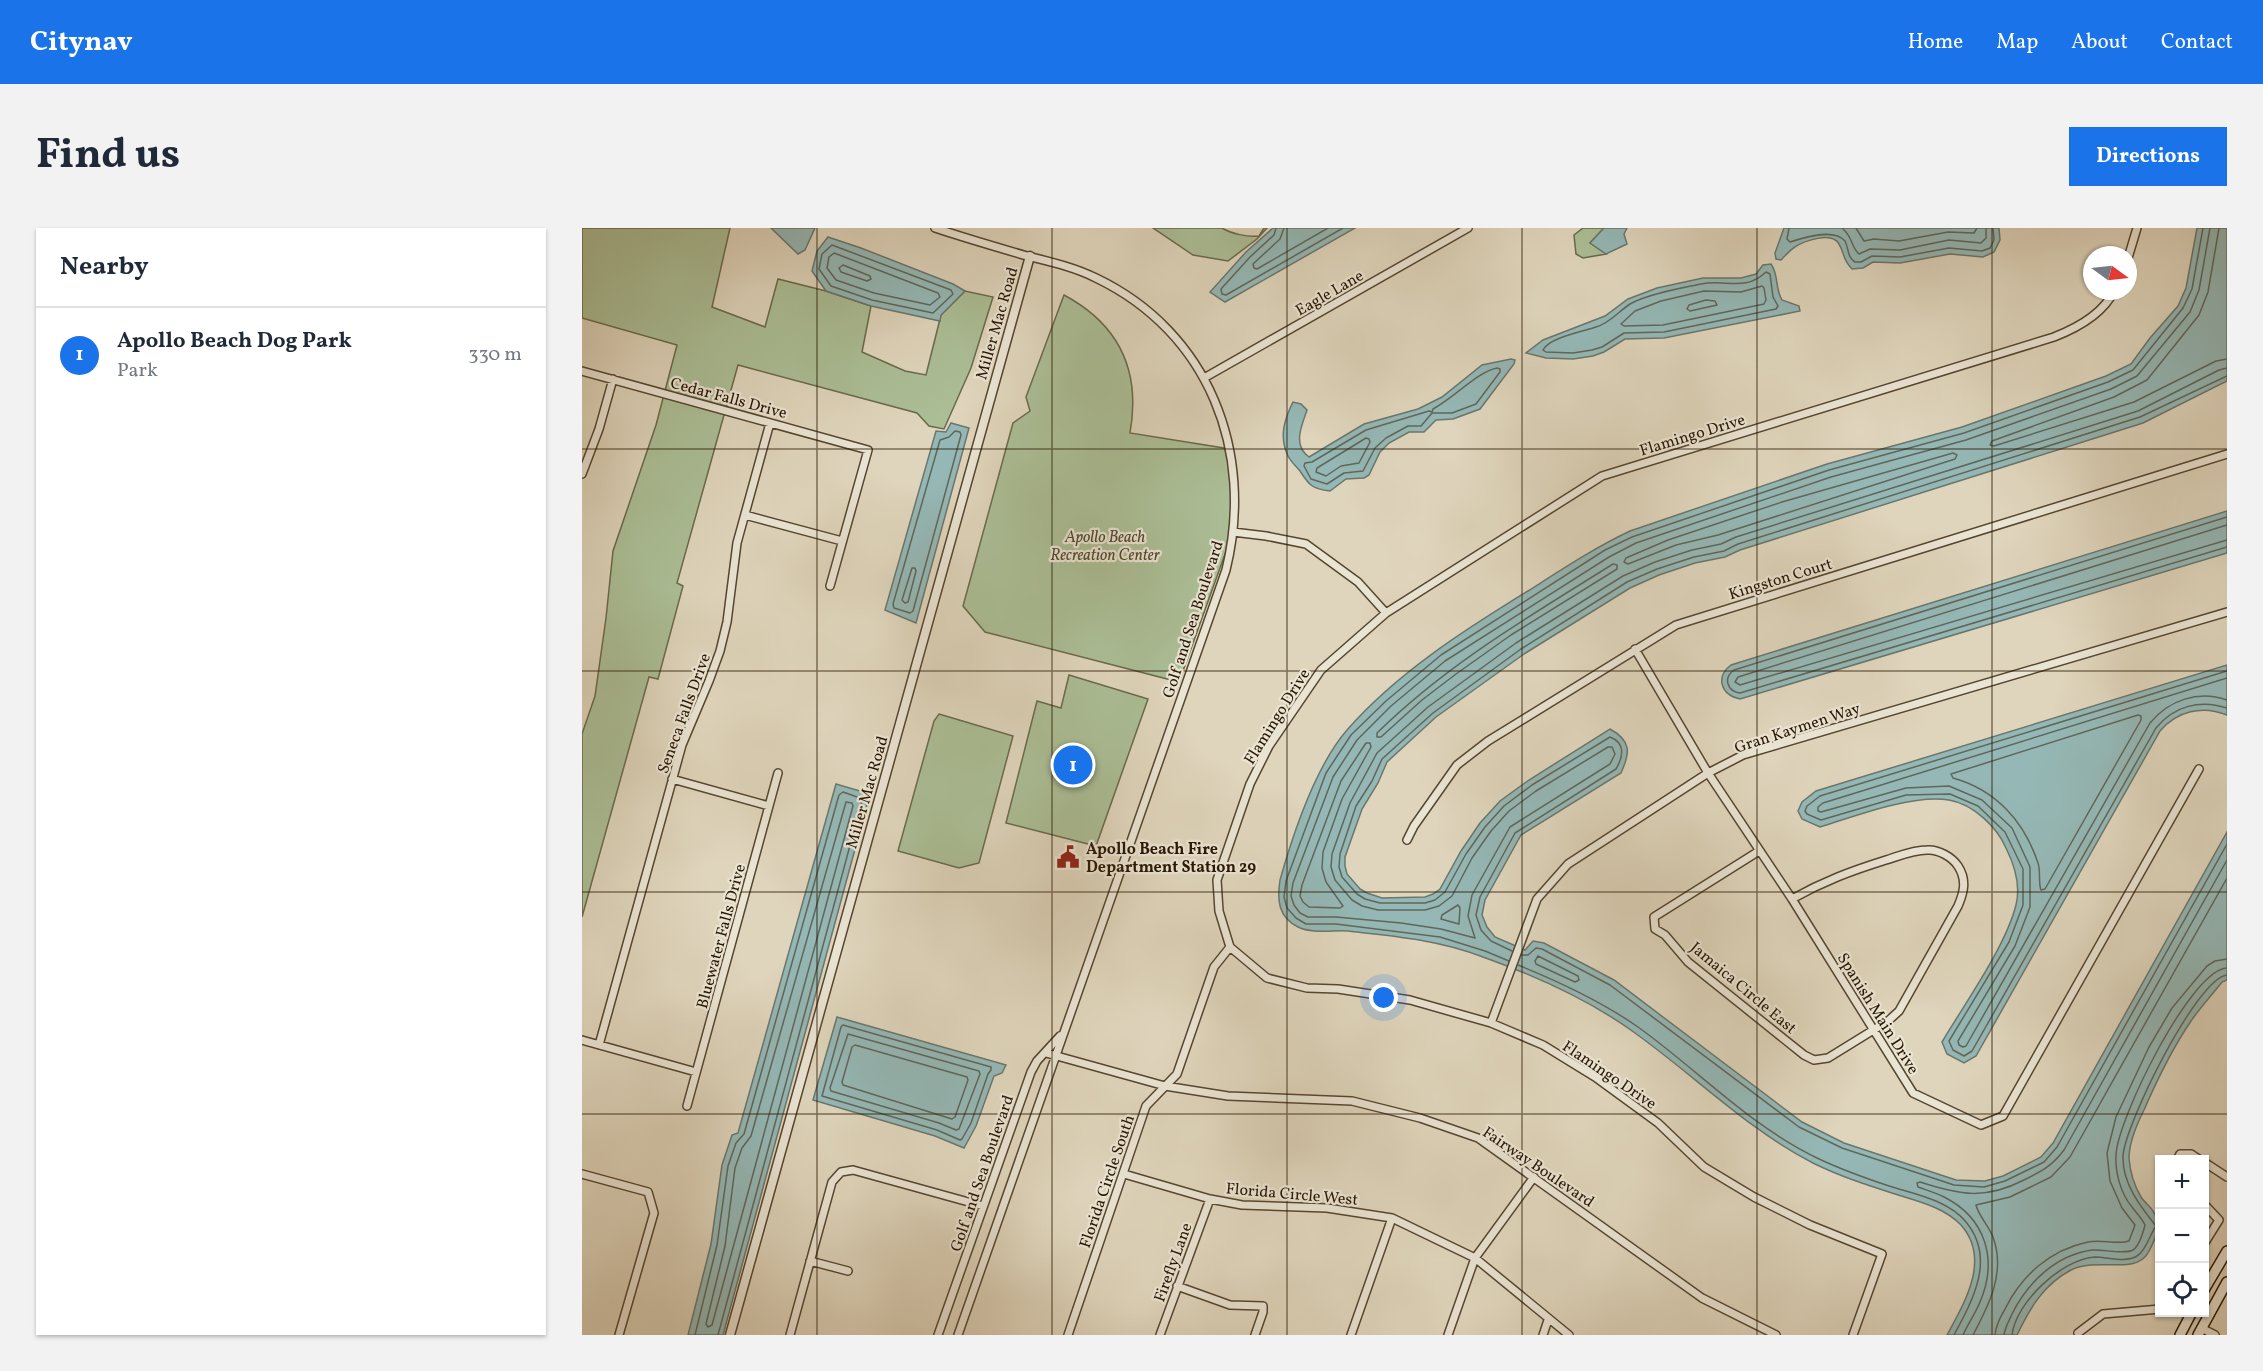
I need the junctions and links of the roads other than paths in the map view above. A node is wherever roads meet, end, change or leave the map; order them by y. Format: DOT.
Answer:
graph roads {
  1 [pos="935,228"];
  2 [pos="1468,228"];
  3 [pos="2137,228"];
  4 [pos="2132,246"];
  5 [pos="1030,256"];
  6 [pos="2107,300"];
  7 [pos="582,370"];
  8 [pos="1204,378"];
  9 [pos="613,379"];
  10 [pos="771,423"];
  11 [pos="2227,454"];
  12 [pos="582,474"];
  13 [pos="745,515"];
  14 [pos="1233,532"];
  15 [pos="842,542"];
  16 [pos="830,586"];
  17 [pos="2227,612"];
  18 [pos="1386,613"];
  19 [pos="1635,650"];
  20 [pos="2199,769"];
  21 [pos="778,773"];
  22 [pos="1708,773"];
  23 [pos="672,779"];
  24 [pos="769,806"];
  25 [pos="1407,840"];
  26 [pos="1759,851"];
  27 [pos="1792,899"];
  28 [pos="1230,947"];
  29 [pos="1491,1023"];
  30 [pos="1064,1029"];
  31 [pos="1874,1030"];
  32 [pos="582,1040"];
  33 [pos="599,1045"];
  34 [pos="1046,1053"];
  35 [pos="1056,1056"];
  36 [pos="696,1072"];
  37 [pos="1166,1086"];
  38 [pos="687,1106"];
  39 [pos="2209,1165"];
  40 [pos="582,1174"];
  41 [pos="1124,1174"];
  42 [pos="1534,1176"];
  43 [pos="2227,1178"];
  44 [pos="1210,1199"];
  45 [pos="983,1206"];
  46 [pos="2209,1209"];
  47 [pos="1392,1218"];
  48 [pos="2209,1237"];
  49 [pos="2227,1251"];
  50 [pos="1475,1258"];
  51 [pos="810,1261"];
  52 [pos="848,1271"];
  53 [pos="2227,1282"];
  54 [pos="2209,1283"];
  55 [pos="1178,1286"];
  56 [pos="2155,1309"];
  57 [pos="2189,1317"];
  58 [pos="2191,1317"];
  59 [pos="1548,1320"];
  60 [pos="2199,1331"];
  61 [pos="2078,1332"];
  62 [pos="619,1335"];
  63 [pos="730,1335"];
  64 [pos="790,1335"];
  65 [pos="938,1335"];
  66 [pos="958,1335"];
  67 [pos="1068,1335"];
  68 [pos="1160,1335"];
  69 [pos="1255,1335"];
  70 [pos="1351,1335"];
  71 [pos="1448,1335"];
  72 [pos="1543,1335"];
  73 [pos="1569,1335"];
  74 [pos="1776,1335"];
  75 [pos="1853,1335"];
  76 [pos="2180,1335"];
  77 [pos="2215,1335"];
  1 -- 5 [label="street, Golf and Sea Boulevard"];
  2 -- 8 [label="street, Eagle Lane"];
  3 -- 4 [label="street"];
  5 -- 8 [label="street, Golf and Sea Boulevard"];
  5 -- 63 [label="street, Miller Mac Road"];
  6 -- 18 [label="street, Flamingo Drive"];
  7 -- 9 [label="street, Cedar Falls Drive"];
  8 -- 14 [label="street, Golf and Sea Boulevard"];
  9 -- 10 [label="street, Cedar Falls Drive"];
  9 -- 12 [label="street"];
  10 -- 13 [label="street, Seneca Falls Drive"];
  10 -- 15 [label="street, Cedar Falls Drive"];
  11 -- 19 [label="street, Kingston Court"];
  13 -- 15 [label="street"];
  13 -- 23 [label="street, Seneca Falls Drive"];
  14 -- 18 [label="street"];
  14 -- 30 [label="street, Golf and Sea Boulevard"];
  15 -- 16 [label="street"];
  17 -- 22 [label="street, Gran Kaymen Way"];
  18 -- 28 [label="street, Flamingo Drive"];
  19 -- 22 [label="street, Spanish Main Drive"];
  19 -- 25 [label="street, Kingston Court"];
  20 -- 31 [label="street, Spanish Main Drive"];
  21 -- 24 [label="street, Bluewater Falls Drive"];
  22 -- 26 [label="street, Spanish Main Drive"];
  22 -- 29 [label="street, Gran Kaymen Way"];
  23 -- 24 [label="street"];
  23 -- 33 [label="street, Seneca Falls Drive"];
  24 -- 36 [label="street, Bluewater Falls Drive"];
  26 -- 27 [label="street, Spanish Main Drive"];
  26 -- 31 [label="street, Jamaica Circle East"];
  27 -- 31 [label="street, Spanish Main Drive"];
  27 -- 31 [label="street"];
  28 -- 29 [label="street, Flamingo Drive"];
  28 -- 37 [label="street, Florida Circle South"];
  29 -- 75 [label="street, Flamingo Drive"];
  30 -- 34 [label="street, Golf and Sea Boulevard"];
  30 -- 35 [label="street, Golf and Sea Boulevard"];
  32 -- 33 [label="street"];
  33 -- 36 [label="street"];
  34 -- 35 [label="street, Fairway Boulevard"];
  34 -- 45 [label="street, Golf and Sea Boulevard"];
  35 -- 37 [label="street, Fairway Boulevard"];
  35 -- 66 [label="street, Golf and Sea Boulevard"];
  36 -- 38 [label="street, Bluewater Falls Drive"];
  37 -- 41 [label="street, Florida Circle South"];
  37 -- 42 [label="street, Fairway Boulevard"];
  39 -- 43 [label="street"];
  40 -- 62 [label="street"];
  41 -- 44 [label="street, Florida Circle West"];
  41 -- 67 [label="street, Florida Circle South"];
  42 -- 50 [label="street"];
  42 -- 74 [label="street, Fairway Boulevard"];
  44 -- 47 [label="street, Florida Circle West"];
  44 -- 55 [label="street, Firefly Lane"];
  45 -- 51 [label="street"];
  45 -- 65 [label="street, Golf and Sea Boulevard"];
  46 -- 48 [label="street"];
  47 -- 50 [label="street, Florida Circle West"];
  47 -- 70 [label="street"];
  49 -- 54 [label="main road"];
  50 -- 59 [label="street, Florida Circle West"];
  50 -- 71 [label="street"];
  51 -- 52 [label="street"];
  51 -- 64 [label="street"];
  53 -- 60 [label="main road"];
  55 -- 68 [label="street, Firefly Lane"];
  55 -- 69 [label="street"];
  56 -- 61 [label="street"];
  57 -- 76 [label="main road"];
  58 -- 60 [label="street"];
  59 -- 72 [label="street"];
  59 -- 73 [label="street, Florida Circle West"];
  60 -- 77 [label="street"];
}
